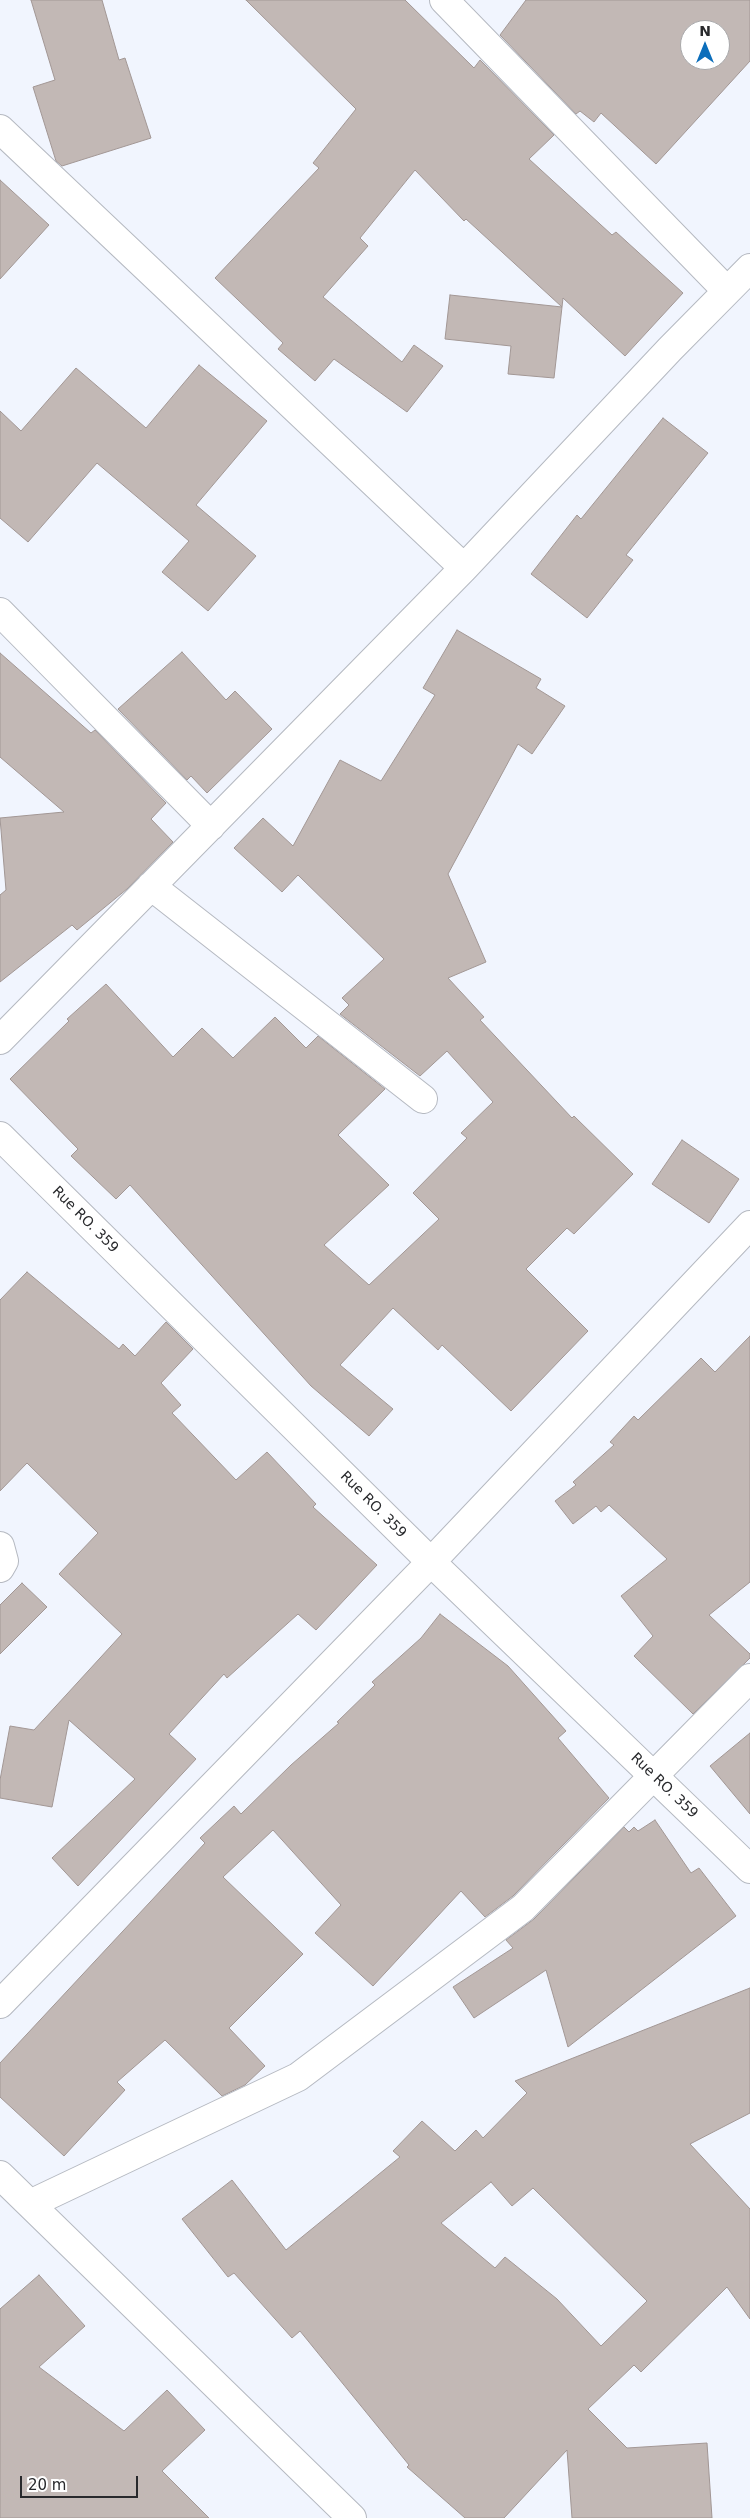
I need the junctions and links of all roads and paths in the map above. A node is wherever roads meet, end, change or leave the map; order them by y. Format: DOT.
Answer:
graph roads {
  1 [pos="444,0"];
  2 [pos="0,129"];
  3 [pos="750,268"];
  4 [pos="727,291"];
  5 [pos="464,568"];
  6 [pos="0,612"];
  7 [pos="211,826"];
  8 [pos="151,886"];
  9 [pos="0,1040"];
  10 [pos="424,1099"];
  11 [pos="0,1136"];
  12 [pos="750,1225"];
  13 [pos="0,1546"];
  14 [pos="431,1562"];
  15 [pos="0,1568"];
  16 [pos="750,1678"];
  17 [pos="654,1777"];
  18 [pos="750,1870"];
  19 [pos="0,2004"];
  20 [pos="0,2175"];
  21 [pos="30,2204"];
  22 [pos="352,2518"];
  1 -- 4 [label="street"];
  2 -- 5 [label="street"];
  3 -- 4 [label="street"];
  4 -- 5 [label="street"];
  5 -- 7 [label="street"];
  6 -- 7 [label="street"];
  7 -- 8 [label="street"];
  8 -- 9 [label="street"];
  8 -- 10 [label="street"];
  11 -- 14 [label="street, Rue RO. 359"];
  12 -- 14 [label="street"];
  13 -- 15 [label="street"];
  14 -- 17 [label="street, Rue RO. 359"];
  14 -- 19 [label="street"];
  16 -- 17 [label="street"];
  17 -- 18 [label="street, Rue RO. 359"];
  17 -- 21 [label="street"];
  20 -- 21 [label="street"];
  21 -- 22 [label="street"];
}
